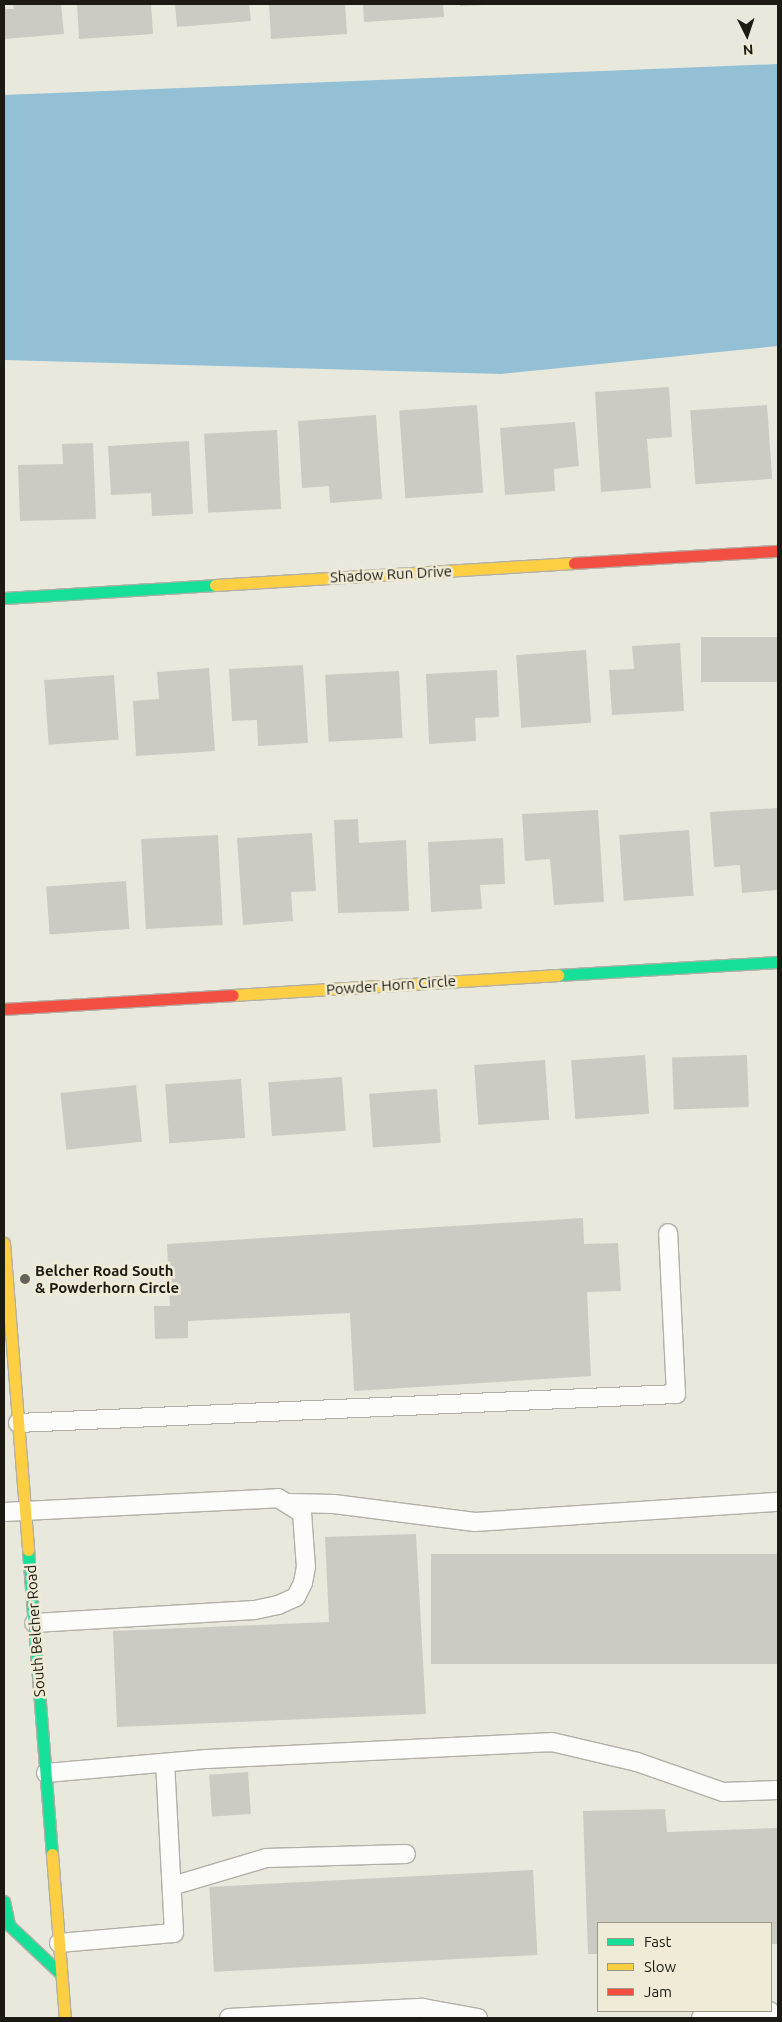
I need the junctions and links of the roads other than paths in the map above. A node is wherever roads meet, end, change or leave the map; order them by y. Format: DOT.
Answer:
graph roads {
  1 [pos="778,551"];
  2 [pos="4,598"];
  3 [pos="778,962"];
  4 [pos="4,1009"];
  5 [pos="668,1233"];
  6 [pos="4,1243"];
  7 [pos="18,1423"];
  8 [pos="778,1502"];
  9 [pos="290,1503"];
  10 [pos="26,1511"];
  11 [pos="4,1512"];
  12 [pos="34,1623"];
  13 [pos="165,1763"];
  14 [pos="46,1773"];
  15 [pos="778,1790"];
  16 [pos="406,1854"];
  17 [pos="172,1886"];
  18 [pos="4,1901"];
  19 [pos="59,1943"];
  20 [pos="62,1974"];
  21 [pos="760,2012"];
  22 [pos="65,2018"];
  23 [pos="229,2018"];
  24 [pos="478,2018"];
  25 [pos="701,2018"];
  1 -- 2 [label="street, Shadow Run Drive"];
  3 -- 4 [label="street, Powder Horn Circle"];
  5 -- 7 [label="lane"];
  6 -- 7 [label="street, South Belcher Road"];
  7 -- 10 [label="street, South Belcher Road"];
  8 -- 9 [label="lane"];
  9 -- 10 [label="lane"];
  9 -- 12 [label="lane"];
  10 -- 11 [label="lane"];
  10 -- 12 [label="street, South Belcher Road"];
  12 -- 14 [label="street, South Belcher Road"];
  13 -- 14 [label="lane"];
  13 -- 15 [label="lane"];
  13 -- 17 [label="lane"];
  14 -- 19 [label="street, South Belcher Road"];
  16 -- 17 [label="lane"];
  17 -- 19 [label="lane"];
  18 -- 20 [label="street"];
  19 -- 20 [label="street, South Belcher Road"];
  20 -- 22 [label="street, South Belcher Road"];
  21 -- 25 [label="lane"];
  23 -- 24 [label="lane"];
}
